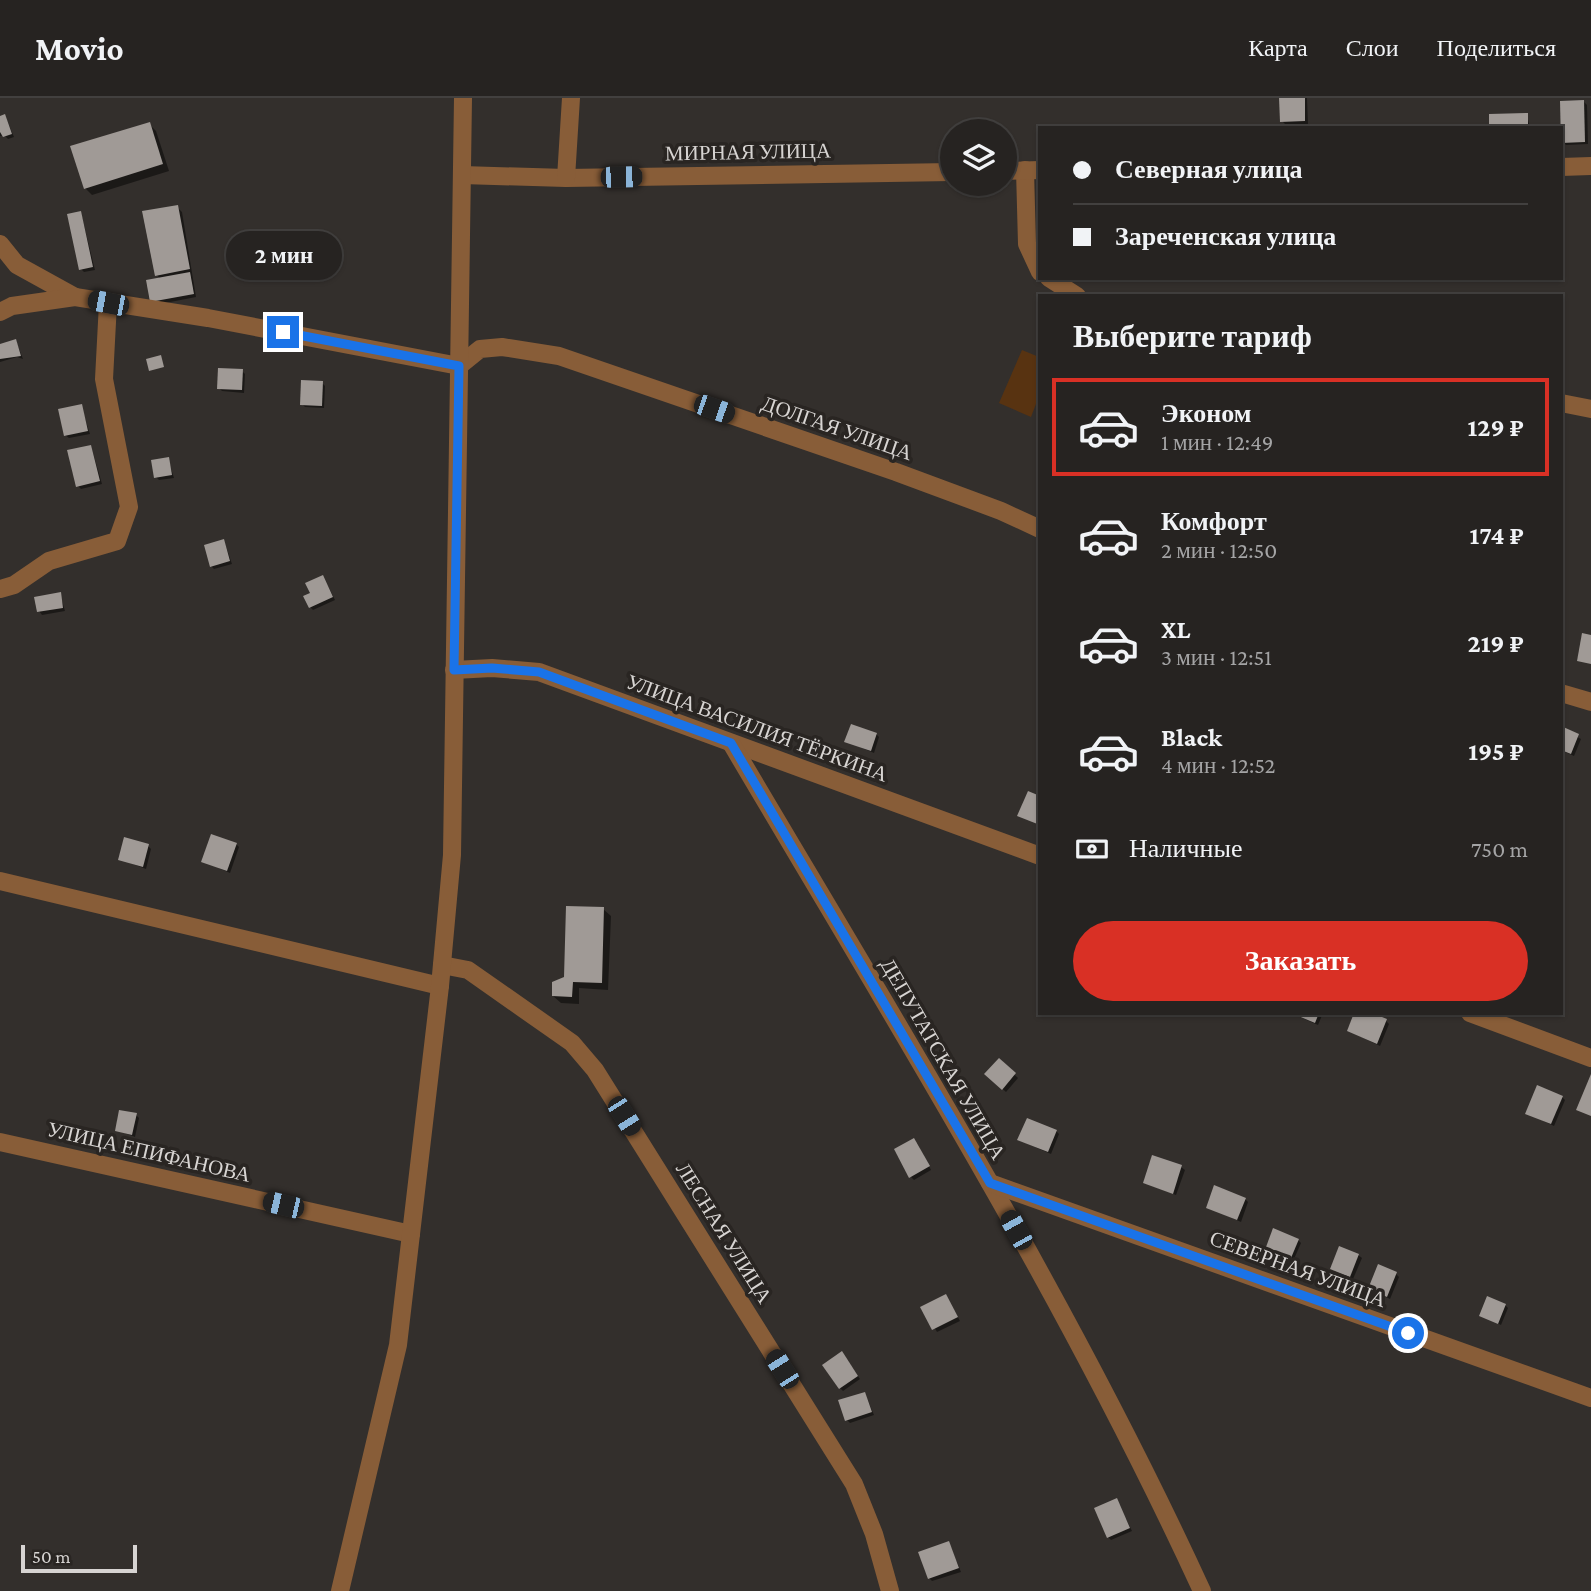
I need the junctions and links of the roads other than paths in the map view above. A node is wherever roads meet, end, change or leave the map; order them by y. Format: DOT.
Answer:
graph roads {
  1 [pos="463,98"];
  2 [pos="571,98"];
  3 [pos="1591,166"];
  4 [pos="1563,167"];
  5 [pos="1032,170"];
  6 [pos="940,172"];
  7 [pos="462,175"];
  8 [pos="566,178"];
  9 [pos="0,244"];
  10 [pos="1038,268"];
  11 [pos="1052,280"];
  12 [pos="1074,294"];
  13 [pos="75,297"];
  14 [pos="108,303"];
  15 [pos="0,312"];
  16 [pos="459,366"];
  17 [pos="1563,403"];
  18 [pos="1591,409"];
  19 [pos="1038,528"];
  20 [pos="0,589"];
  21 [pos="454,670"];
  22 [pos="1563,694"];
  23 [pos="1591,702"];
  24 [pos="731,743"];
  25 [pos="1038,855"];
  26 [pos="0,881"];
  27 [pos="442,965"];
  28 [pos="440,986"];
  29 [pos="1475,1015"];
  30 [pos="1591,1058"];
  31 [pos="0,1142"];
  32 [pos="990,1183"];
  33 [pos="411,1234"];
  34 [pos="1591,1398"];
  35 [pos="340,1591"];
  36 [pos="890,1591"];
  37 [pos="1202,1591"];
  1 -- 7 [label="street"];
  2 -- 8 [label="street"];
  3 -- 4 [label="street"];
  5 -- 10 [label="street"];
  6 -- 8 [label="street, МИРНАЯ УЛИЦА"];
  7 -- 8 [label="street, МИРНАЯ УЛИЦА"];
  7 -- 16 [label="street"];
  9 -- 13 [label="street"];
  11 -- 12 [label="street"];
  13 -- 14 [label="street"];
  13 -- 15 [label="street"];
  14 -- 16 [label="street"];
  14 -- 20 [label="street"];
  16 -- 19 [label="street, ДОЛГАЯ УЛИЦА"];
  16 -- 21 [label="street"];
  17 -- 18 [label="street"];
  21 -- 24 [label="street, УЛИЦА ВАСИЛИЯ ТЁРКИНА"];
  21 -- 27 [label="street"];
  22 -- 23 [label="street"];
  24 -- 25 [label="street, УЛИЦА ВАСИЛИЯ ТЁРКИНА"];
  24 -- 32 [label="street, ДЕПУТАТСКАЯ УЛИЦА"];
  26 -- 28 [label="street"];
  27 -- 28 [label="street"];
  27 -- 36 [label="street, ЛЕСНАЯ УЛИЦА"];
  28 -- 33 [label="street"];
  29 -- 30 [label="street"];
  31 -- 33 [label="street, УЛИЦА ЕПИФАНОВА"];
  32 -- 34 [label="street, СЕВЕРНАЯ УЛИЦА"];
  32 -- 37 [label="street, ДЕПУТАТСКАЯ УЛИЦА"];
  33 -- 35 [label="street"];
}
